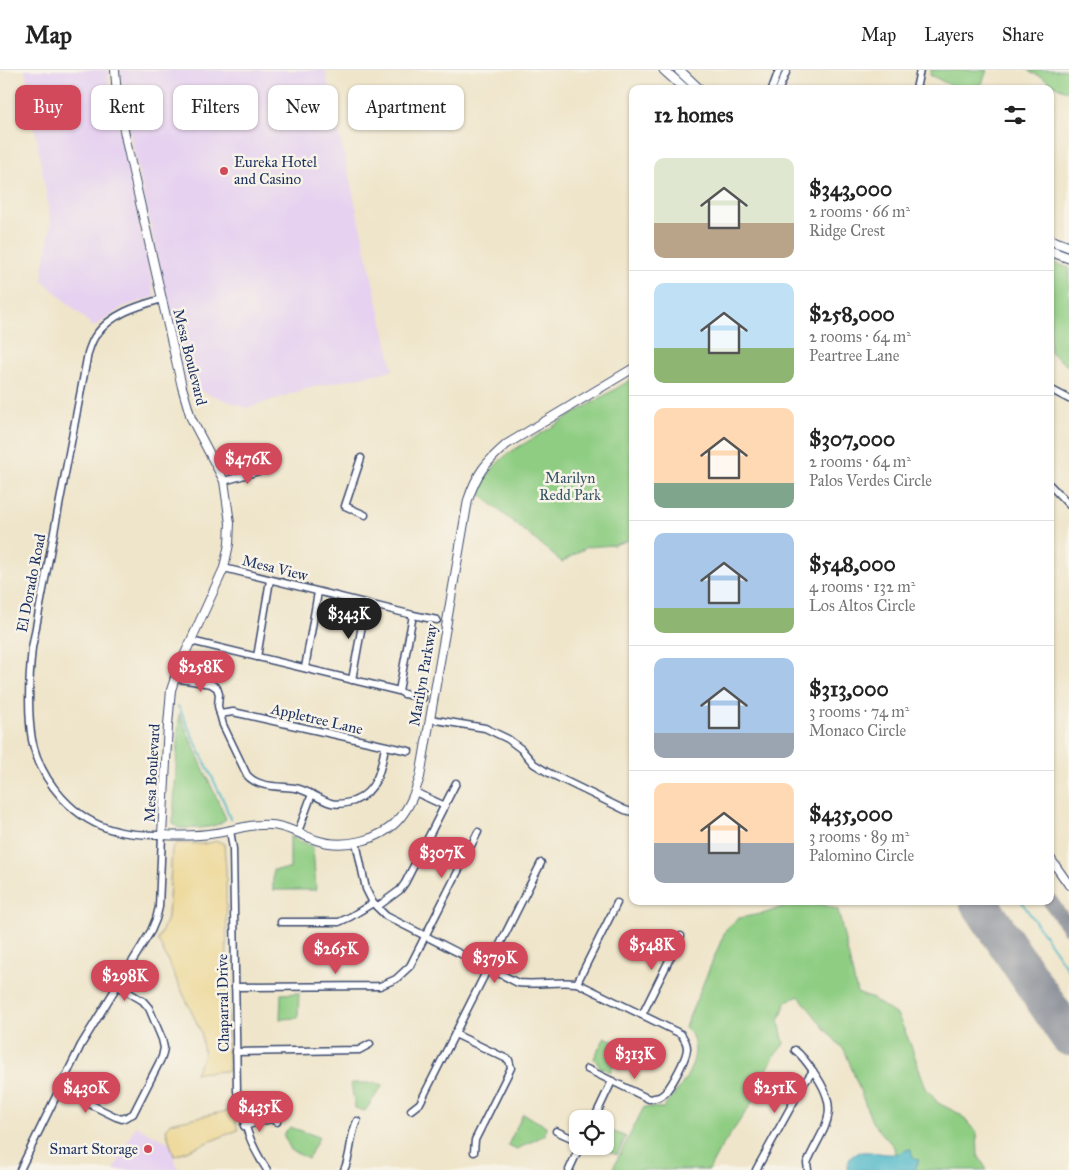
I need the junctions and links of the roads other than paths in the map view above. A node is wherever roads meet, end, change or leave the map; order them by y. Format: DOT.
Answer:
graph roads {
  1 [pos="115,70"];
  2 [pos="664,70"];
  3 [pos="679,70"];
  4 [pos="779,70"];
  5 [pos="787,70"];
  6 [pos="920,70"];
  7 [pos="681,85"];
  8 [pos="696,85"];
  9 [pos="773,85"];
  10 [pos="781,85"];
  11 [pos="917,85"];
  12 [pos="1054,241"];
  13 [pos="1069,247"];
  14 [pos="1054,252"];
  15 [pos="1069,258"];
  16 [pos="162,299"];
  17 [pos="629,371"];
  18 [pos="1054,391"];
  19 [pos="1069,399"];
  20 [pos="361,458"];
  21 [pos="266,469"];
  22 [pos="224,481"];
  23 [pos="1054,489"];
  24 [pos="1069,505"];
  25 [pos="365,515"];
  26 [pos="224,568"];
  27 [pos="270,580"];
  28 [pos="318,592"];
  29 [pos="366,604"];
  30 [pos="413,615"];
  31 [pos="437,620"];
  32 [pos="191,641"];
  33 [pos="257,657"];
  34 [pos="304,668"];
  35 [pos="174,678"];
  36 [pos="352,680"];
  37 [pos="399,691"];
  38 [pos="423,698"];
  39 [pos="220,714"];
  40 [pos="430,719"];
  41 [pos="385,747"];
  42 [pos="409,752"];
  43 [pos="456,783"];
  44 [pos="415,792"];
  45 [pos="312,794"];
  46 [pos="444,806"];
  47 [pos="629,811"];
  48 [pos="230,830"];
  49 [pos="298,832"];
  50 [pos="478,832"];
  51 [pos="162,835"];
  52 [pos="356,842"];
  53 [pos="541,863"];
  54 [pos="1054,864"];
  55 [pos="1069,885"];
  56 [pos="617,903"];
  57 [pos="375,905"];
  58 [pos="281,922"];
  59 [pos="425,936"];
  60 [pos="681,936"];
  61 [pos="488,969"];
  62 [pos="577,983"];
  63 [pos="118,986"];
  64 [pos="235,987"];
  65 [pos="642,1015"];
  66 [pos="455,1034"];
  67 [pos="370,1044"];
  68 [pos="795,1050"];
  69 [pos="236,1052"];
  70 [pos="587,1069"];
  71 [pos="813,1071"];
  72 [pos="612,1081"];
  73 [pos="59,1089"];
  74 [pos="411,1110"];
  75 [pos="598,1110"];
  76 [pos="357,1121"];
  77 [pos="277,1122"];
  78 [pos="244,1126"];
  79 [pos="556,1131"];
  80 [pos="569,1137"];
  81 [pos="474,1152"];
  82 [pos="576,1155"];
  83 [pos="20,1170"];
  84 [pos="267,1170"];
  85 [pos="344,1170"];
  86 [pos="569,1170"];
  87 [pos="756,1170"];
  88 [pos="808,1170"];
  1 -- 16 [label="street, Mesa Boulevard"];
  2 -- 7 [label="main road"];
  3 -- 8 [label="main road"];
  4 -- 9 [label="street"];
  5 -- 10 [label="street"];
  6 -- 11 [label="street"];
  12 -- 13 [label="main road"];
  14 -- 15 [label="main road"];
  16 -- 22 [label="street, Mesa Boulevard"];
  16 -- 51 [label="street, El Dorado Road"];
  17 -- 40 [label="street, Marilyn Parkway"];
  18 -- 19 [label="street"];
  20 -- 25 [label="street"];
  21 -- 22 [label="street"];
  22 -- 26 [label="street, Mesa Boulevard"];
  23 -- 24 [label="street"];
  26 -- 27 [label="street, Mesa View"];
  26 -- 32 [label="street, Mesa Boulevard"];
  27 -- 28 [label="street, Mesa View"];
  27 -- 33 [label="street"];
  28 -- 29 [label="street, Mesa View"];
  28 -- 34 [label="street"];
  29 -- 30 [label="street, Mesa View"];
  29 -- 36 [label="street"];
  30 -- 31 [label="street, Mesa View"];
  30 -- 37 [label="street"];
  32 -- 33 [label="street"];
  32 -- 35 [label="street, Mesa Boulevard"];
  33 -- 34 [label="street"];
  34 -- 36 [label="street"];
  35 -- 39 [label="street"];
  35 -- 51 [label="street, Mesa Boulevard"];
  36 -- 37 [label="street"];
  37 -- 38 [label="street"];
  39 -- 41 [label="street, Appletree Lane"];
  39 -- 45 [label="street"];
  40 -- 44 [label="street, Marilyn Parkway"];
  40 -- 47 [label="street"];
  41 -- 42 [label="street, Appletree Lane"];
  41 -- 45 [label="street"];
  43 -- 46 [label="street"];
  44 -- 46 [label="street"];
  44 -- 52 [label="street, Marilyn Parkway"];
  45 -- 49 [label="street"];
  46 -- 57 [label="street"];
  48 -- 49 [label="street, Marilyn Parkway"];
  48 -- 51 [label="street, Marilyn Parkway"];
  48 -- 64 [label="street, Chaparral Drive"];
  49 -- 52 [label="street, Marilyn Parkway"];
  50 -- 59 [label="street"];
  51 -- 63 [label="street, Mesa Boulevard"];
  52 -- 57 [label="street"];
  53 -- 61 [label="street"];
  54 -- 55 [label="street"];
  56 -- 62 [label="street"];
  57 -- 58 [label="street"];
  57 -- 59 [label="street"];
  59 -- 61 [label="street"];
  59 -- 64 [label="street"];
  60 -- 65 [label="street"];
  61 -- 62 [label="street"];
  61 -- 66 [label="street"];
  62 -- 65 [label="street"];
  63 -- 73 [label="street, Mesa Boulevard"];
  63 -- 73 [label="street"];
  64 -- 69 [label="street, Chaparral Drive"];
  65 -- 72 [label="street"];
  66 -- 74 [label="street"];
  66 -- 81 [label="street"];
  67 -- 69 [label="street"];
  68 -- 71 [label="street"];
  69 -- 78 [label="street, Chaparral Drive"];
  70 -- 72 [label="street"];
  71 -- 87 [label="street"];
  71 -- 88 [label="street"];
  72 -- 75 [label="street"];
  73 -- 83 [label="street, Mesa Boulevard"];
  76 -- 85 [label="street"];
  77 -- 78 [label="street"];
  78 -- 84 [label="street, Chaparral Drive"];
  79 -- 80 [label="street"];
  82 -- 86 [label="street"];
}
